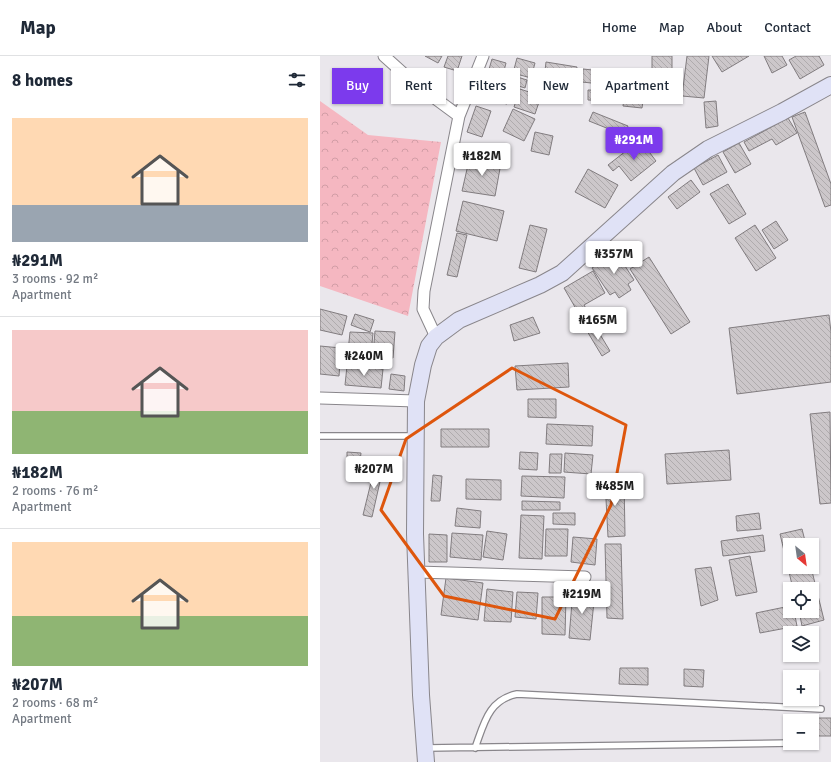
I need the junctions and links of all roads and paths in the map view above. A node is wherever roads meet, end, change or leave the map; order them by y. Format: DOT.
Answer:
graph roads {
  1 [pos="384,56"];
  2 [pos="483,56"];
  3 [pos="831,85"];
  4 [pos="459,116"];
  5 [pos="436,338"];
  6 [pos="320,398"];
  7 [pos="416,401"];
  8 [pos="320,436"];
  9 [pos="416,436"];
  10 [pos="417,572"];
  11 [pos="585,577"];
  12 [pos="821,709"];
  13 [pos="783,743"];
  14 [pos="475,748"];
  15 [pos="425,755"];
  1 -- 4 [label="street"];
  2 -- 4 [label="street"];
  3 -- 5 [label="street"];
  4 -- 5 [label="street"];
  5 -- 7 [label="street"];
  6 -- 7 [label="street"];
  7 -- 9 [label="street"];
  8 -- 9 [label="lane"];
  9 -- 10 [label="street"];
  10 -- 11 [label="street"];
  10 -- 15 [label="street"];
  12 -- 14 [label="lane"];
  13 -- 14 [label="lane"];
  14 -- 15 [label="lane"];
}
